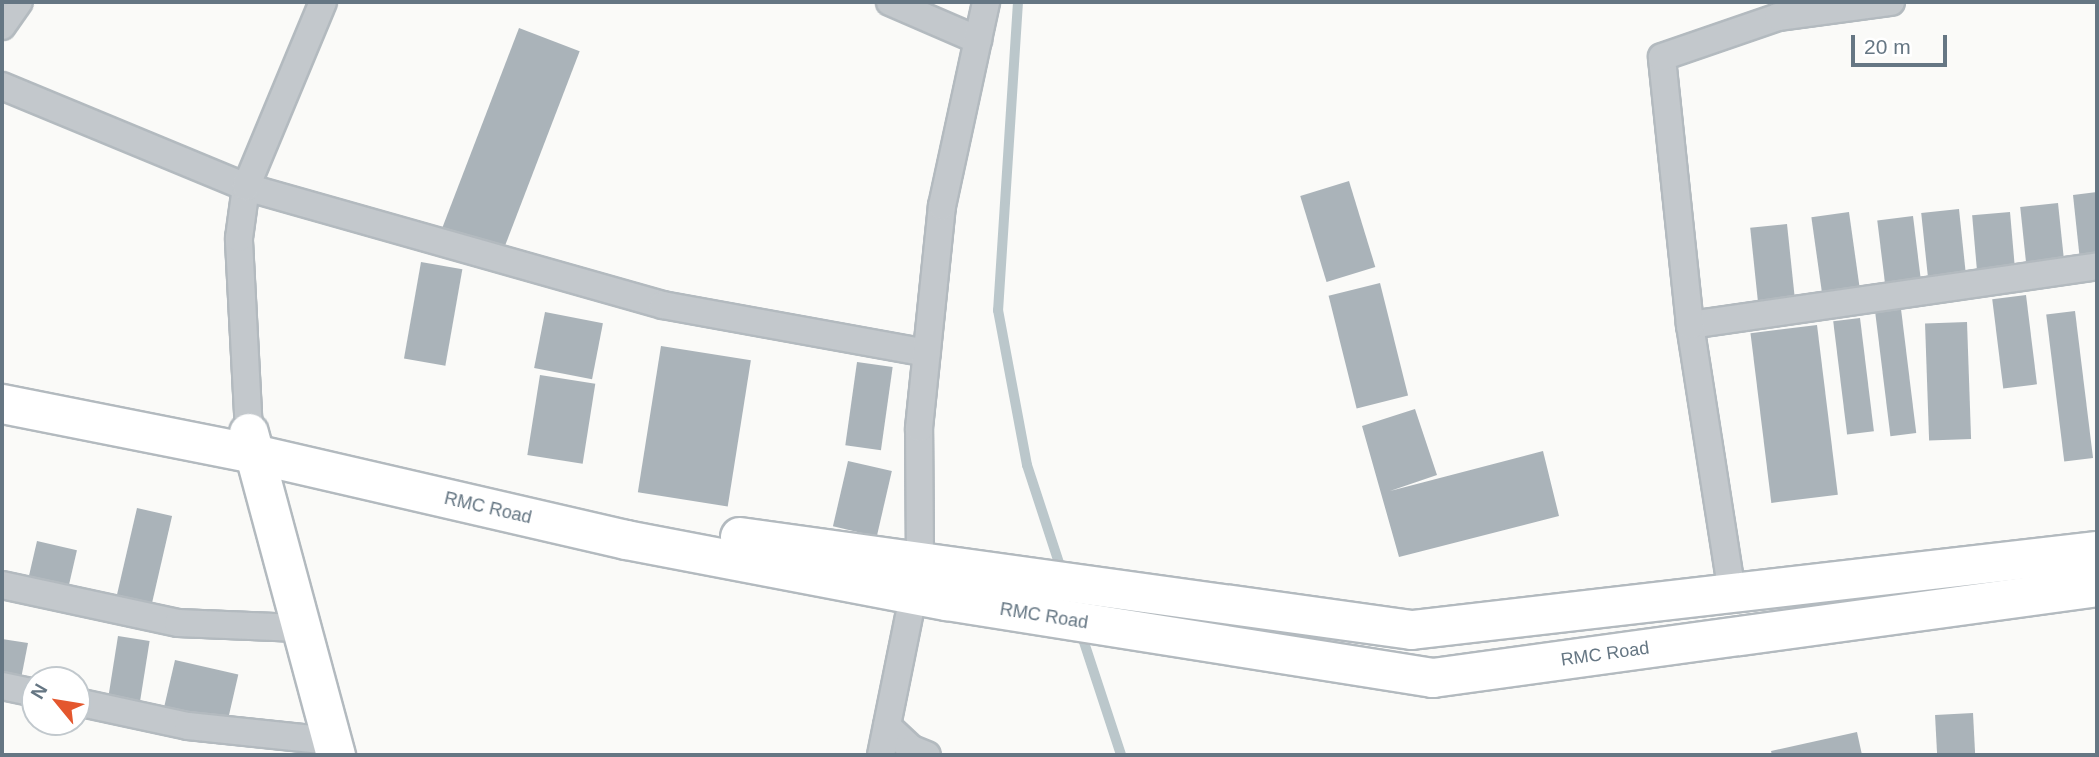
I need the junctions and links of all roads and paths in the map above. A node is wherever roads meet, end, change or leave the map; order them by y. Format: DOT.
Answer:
graph roads {
  1 [pos="19,2"];
  2 [pos="323,2"];
  3 [pos="890,2"];
  4 [pos="986,2"];
  5 [pos="1891,2"];
  6 [pos="2,26"];
  7 [pos="978,40"];
  8 [pos="2,86"];
  9 [pos="246,187"];
  10 [pos="2097,266"];
  11 [pos="1690,325"];
  12 [pos="927,354"];
  13 [pos="2,386"];
  14 [pos="2,404"];
  15 [pos="252,443"];
  16 [pos="2097,551"];
  17 [pos="918,578"];
  18 [pos="2,585"];
  19 [pos="2097,587"];
  20 [pos="1731,593"];
  21 [pos="299,628"];
  22 [pos="2,686"];
  23 [pos="21,690"];
  24 [pos="91,705"];
  25 [pos="887,726"];
  26 [pos="334,748"];
  27 [pos="881,755"];
  28 [pos="927,755"];
  1 -- 6 [label="street"];
  2 -- 9 [label="street"];
  3 -- 7 [label="street"];
  4 -- 7 [label="street"];
  5 -- 11 [label="street"];
  7 -- 12 [label="street"];
  8 -- 9 [label="street"];
  9 -- 12 [label="street"];
  9 -- 15 [label="street"];
  10 -- 11 [label="street"];
  11 -- 20 [label="street"];
  12 -- 17 [label="street"];
  13 -- 15 [label="street, RMC Road"];
  14 -- 15 [label="street, RMC Road"];
  15 -- 17 [label="street, RMC Road"];
  15 -- 21 [label="street"];
  16 -- 20 [label="street, RMC Road"];
  17 -- 19 [label="street, RMC Road"];
  17 -- 20 [label="street, RMC Road"];
  17 -- 25 [label="street"];
  18 -- 21 [label="street"];
  21 -- 26 [label="street"];
  22 -- 23 [label="street"];
  24 -- 26 [label="street"];
  25 -- 27 [label="street"];
  25 -- 28 [label="street"];
}
